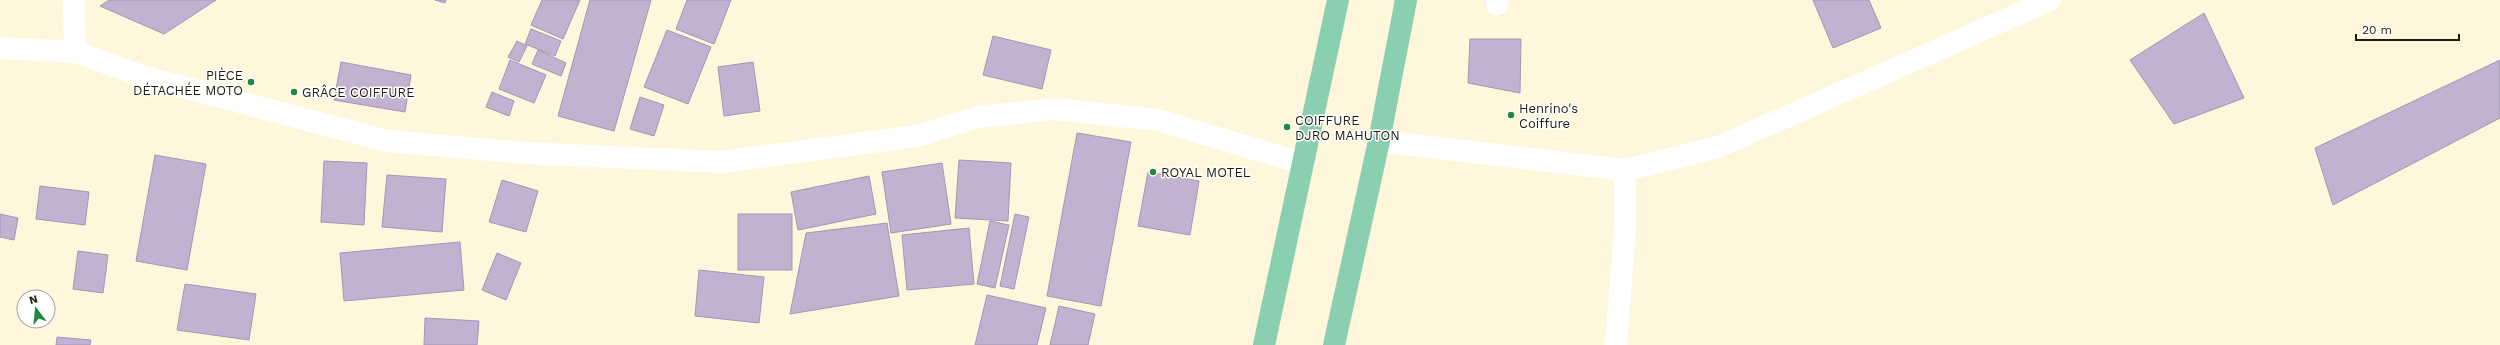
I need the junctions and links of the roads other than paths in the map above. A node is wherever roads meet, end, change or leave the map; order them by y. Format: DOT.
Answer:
graph roads {
  1 [pos="74,0"];
  2 [pos="1338,0"];
  3 [pos="1406,0"];
  4 [pos="2050,0"];
  5 [pos="0,48"];
  6 [pos="75,52"];
  7 [pos="1379,141"];
  8 [pos="1304,164"];
  9 [pos="1625,170"];
  10 [pos="1264,345"];
  11 [pos="1334,345"];
  12 [pos="1616,345"];
  1 -- 6 [label="street"];
  2 -- 8 [label="main road"];
  3 -- 7 [label="main road"];
  4 -- 9 [label="street"];
  5 -- 6 [label="street"];
  6 -- 8 [label="street"];
  7 -- 9 [label="street"];
  7 -- 11 [label="main road"];
  8 -- 10 [label="main road"];
  9 -- 12 [label="street"];
}
